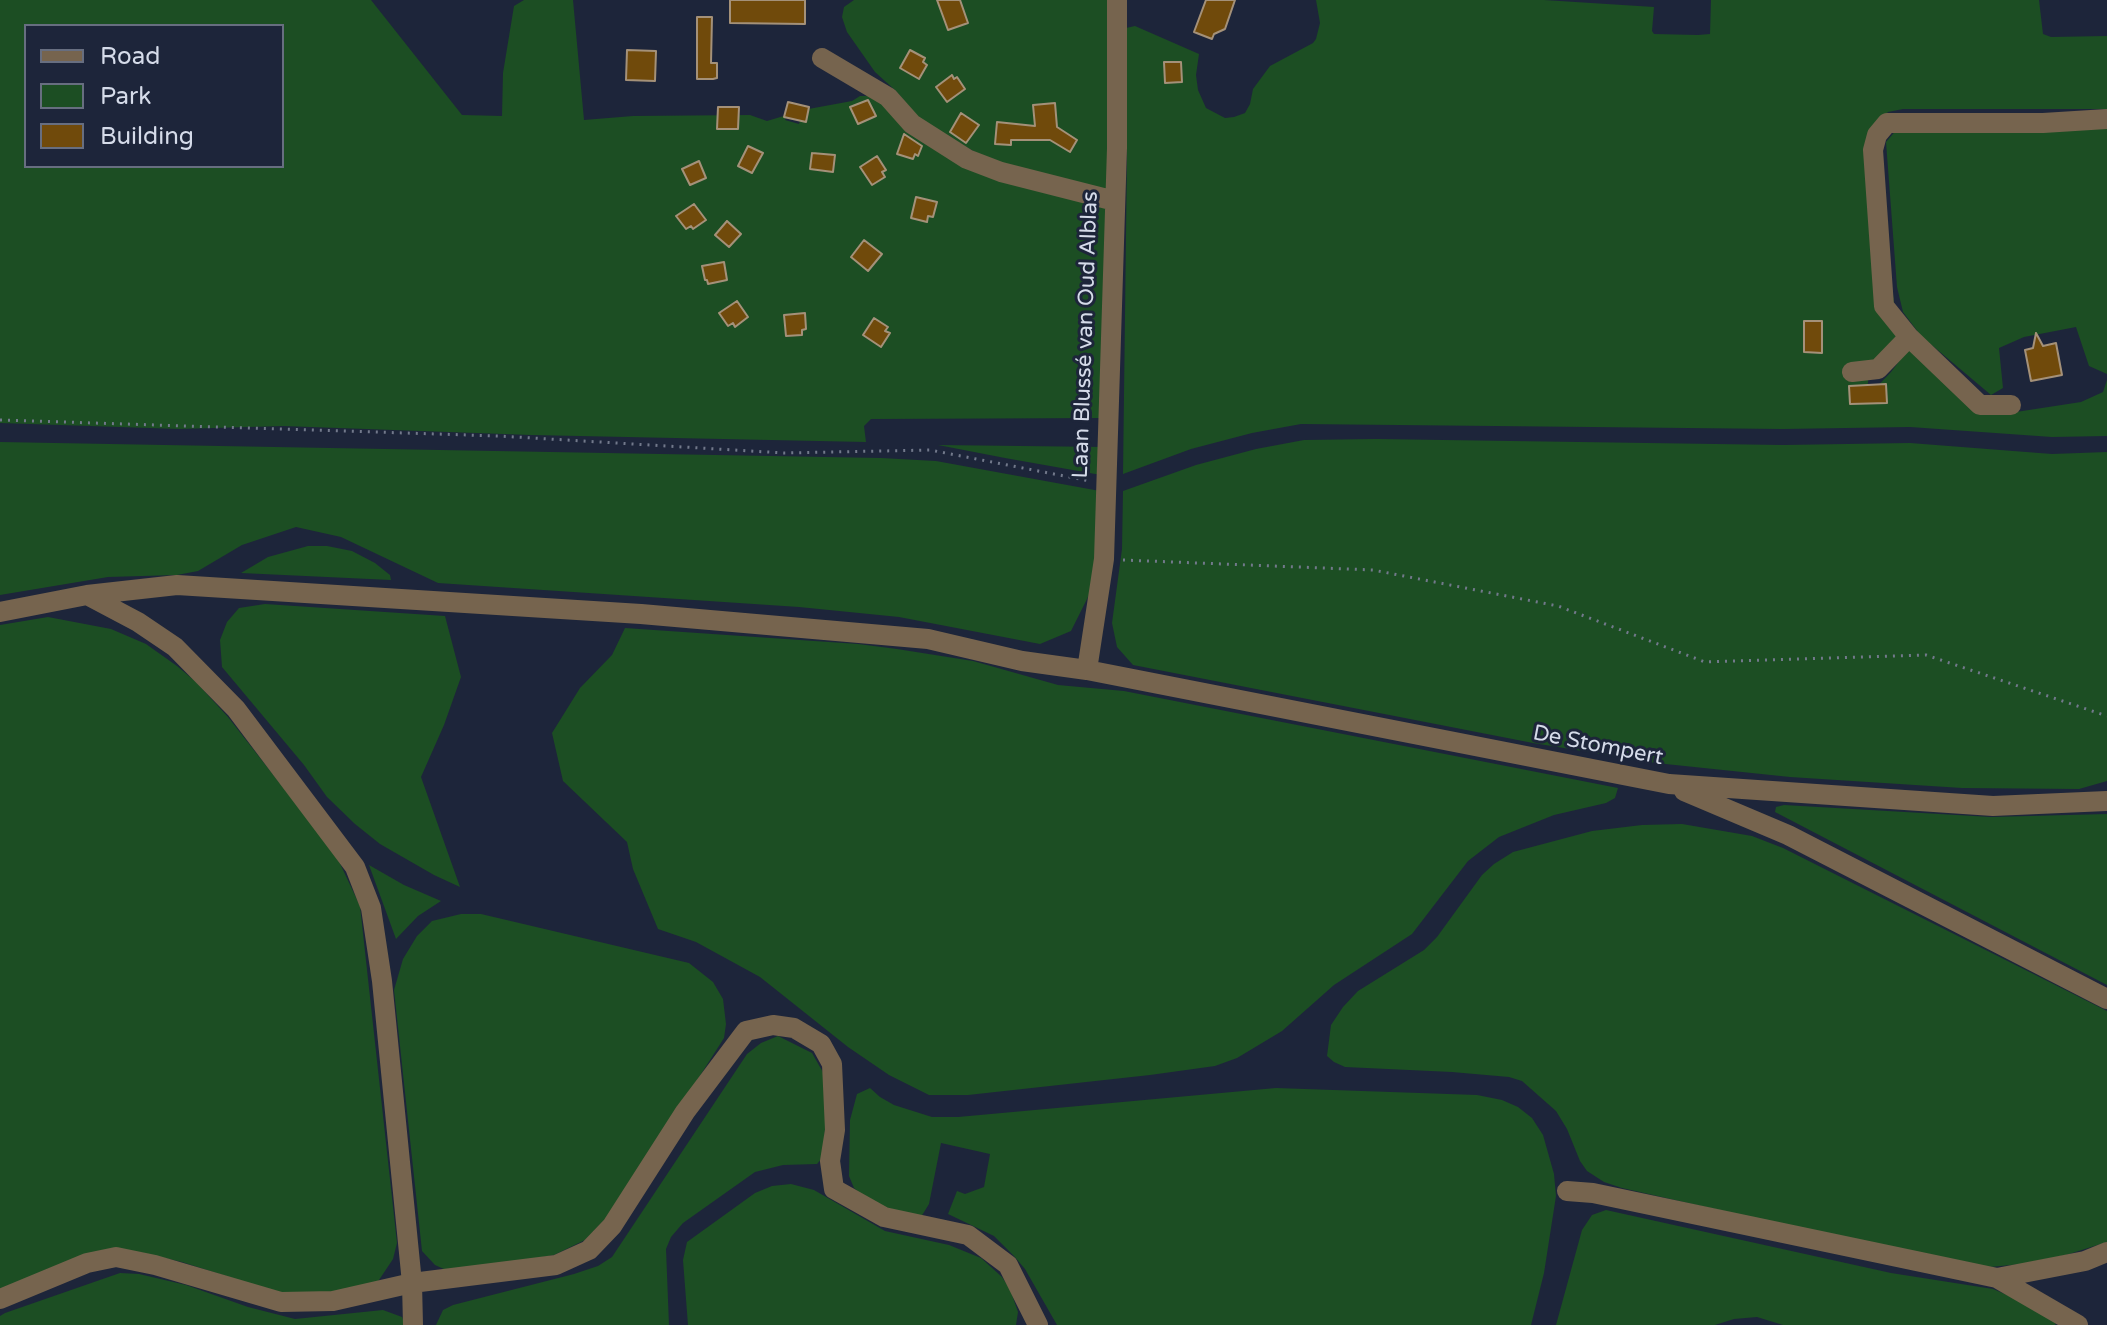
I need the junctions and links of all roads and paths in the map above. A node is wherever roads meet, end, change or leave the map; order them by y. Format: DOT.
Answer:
graph roads {
  1 [pos="1117,0"];
  2 [pos="822,58"];
  3 [pos="2107,119"];
  4 [pos="1115,201"];
  5 [pos="1909,337"];
  6 [pos="1852,372"];
  7 [pos="2011,405"];
  8 [pos="0,420"];
  9 [pos="1105,484"];
  10 [pos="1104,559"];
  11 [pos="87,595"];
  12 [pos="0,612"];
  13 [pos="1087,670"];
  14 [pos="2107,716"];
  15 [pos="1669,784"];
  16 [pos="2107,801"];
  17 [pos="2107,999"];
  18 [pos="1567,1191"];
  19 [pos="2107,1252"];
  20 [pos="1997,1278"];
  21 [pos="412,1283"];
  22 [pos="0,1299"];
  23 [pos="413,1325"];
  24 [pos="1038,1325"];
  25 [pos="2078,1325"];
  1 -- 4 [label="street, Laan Blussé van Oud Alblas"];
  2 -- 4 [label="street"];
  3 -- 5 [label="street"];
  4 -- 9 [label="street, Laan Blussé van Oud Alblas"];
  5 -- 6 [label="street"];
  5 -- 7 [label="street"];
  8 -- 9 [label="path"];
  9 -- 10 [label="street, Laan Blussé van Oud Alblas"];
  10 -- 13 [label="street, Laan Blussé van Oud Alblas"];
  10 -- 14 [label="path"];
  11 -- 12 [label="street, De Stompert"];
  11 -- 13 [label="street, De Stompert"];
  11 -- 21 [label="street"];
  13 -- 15 [label="street, De Stompert"];
  15 -- 16 [label="street, De Stompert"];
  15 -- 17 [label="street"];
  18 -- 20 [label="street"];
  19 -- 20 [label="street"];
  20 -- 25 [label="street"];
  21 -- 22 [label="street"];
  21 -- 23 [label="street"];
  21 -- 24 [label="street"];
}
